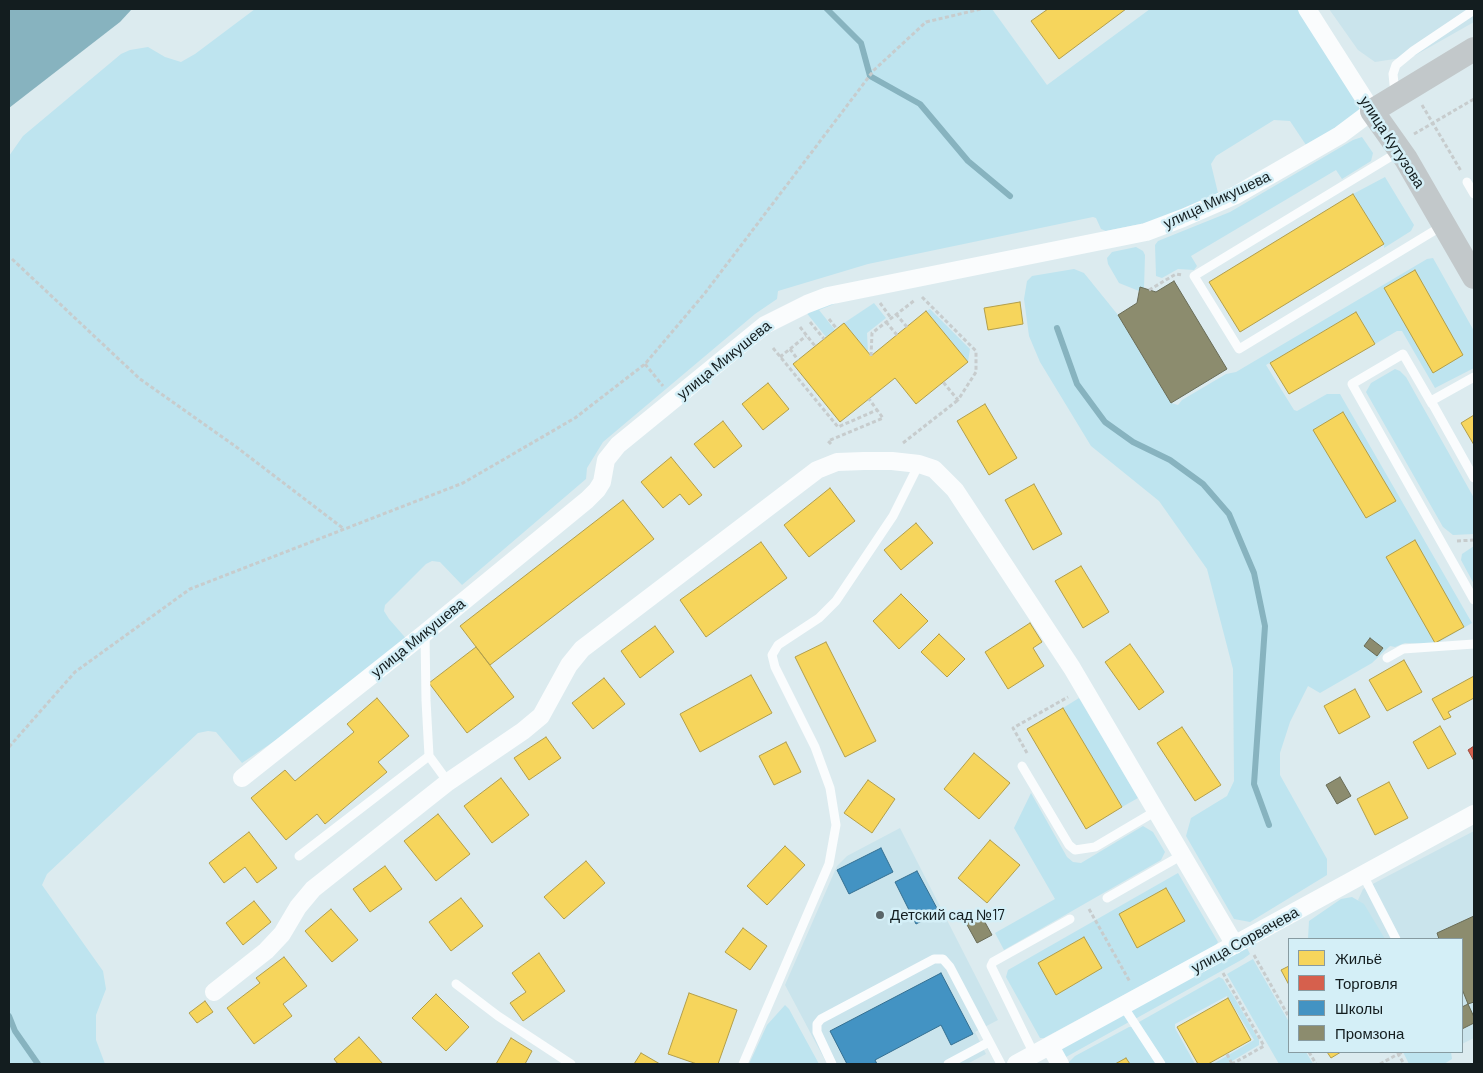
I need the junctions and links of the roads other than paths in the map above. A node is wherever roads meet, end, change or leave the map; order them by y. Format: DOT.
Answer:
graph roads {
  1 [pos="1307,9"];
  2 [pos="1474,10"];
  3 [pos="1474,48"];
  4 [pos="1395,96"];
  5 [pos="1372,111"];
  6 [pos="1404,145"];
  7 [pos="1467,182"];
  8 [pos="1474,194"];
  9 [pos="1444,225"];
  10 [pos="1474,277"];
  11 [pos="1474,377"];
  12 [pos="1432,404"];
  13 [pos="919,464"];
  14 [pos="1474,478"];
  15 [pos="1474,600"];
  16 [pos="425,633"];
  17 [pos="1474,644"];
  18 [pos="1387,658"];
  19 [pos="429,756"];
  20 [pos="1022,766"];
  21 [pos="242,778"];
  22 [pos="448,782"];
  23 [pos="1156,811"];
  24 [pos="1474,814"];
  25 [pos="1182,855"];
  26 [pos="299,856"];
  27 [pos="1364,875"];
  28 [pos="1107,898"];
  29 [pos="1070,919"];
  30 [pos="1396,938"];
  31 [pos="1240,942"];
  32 [pos="456,984"];
  33 [pos="214,992"];
  34 [pos="1123,1006"];
  35 [pos="989,1042"];
  36 [pos="1042,1050"];
  37 [pos="571,1064"];
  38 [pos="743,1064"];
  39 [pos="832,1064"];
  40 [pos="948,1064"];
  41 [pos="1001,1064"];
  42 [pos="1016,1064"];
  43 [pos="1060,1064"];
  44 [pos="1161,1064"];
  1 -- 5 [label="street, улица Кутузова"];
  2 -- 4 [label="lane"];
  3 -- 4 [label="street"];
  4 -- 5 [label="street"];
  5 -- 6 [label="street, улица Кутузова"];
  5 -- 16 [label="street, улица Микушева"];
  6 -- 9 [label="street, улица Кутузова"];
  6 -- 9 [label="lane"];
  7 -- 8 [label="lane"];
  9 -- 10 [label="street, улица Кутузова"];
  11 -- 12 [label="lane"];
  12 -- 14 [label="lane"];
  12 -- 15 [label="lane"];
  13 -- 22 [label="street"];
  13 -- 23 [label="street"];
  13 -- 38 [label="lane"];
  16 -- 19 [label="lane"];
  16 -- 21 [label="street, улица Микушева"];
  17 -- 18 [label="lane"];
  19 -- 22 [label="lane"];
  19 -- 26 [label="lane"];
  20 -- 23 [label="lane"];
  22 -- 33 [label="street"];
  23 -- 25 [label="street"];
  24 -- 27 [label="street, улица Сорвачева"];
  25 -- 28 [label="lane"];
  25 -- 31 [label="street"];
  27 -- 30 [label="lane"];
  27 -- 31 [label="street, улица Сорвачева"];
  29 -- 36 [label="lane"];
  31 -- 34 [label="street, улица Сорвачева"];
  32 -- 37 [label="lane"];
  34 -- 36 [label="street, улица Сорвачева"];
  34 -- 44 [label="lane"];
  35 -- 39 [label="lane"];
  35 -- 40 [label="lane"];
  35 -- 41 [label="lane"];
  36 -- 42 [label="street, улица Сорвачева"];
  36 -- 43 [label="street"];
}
